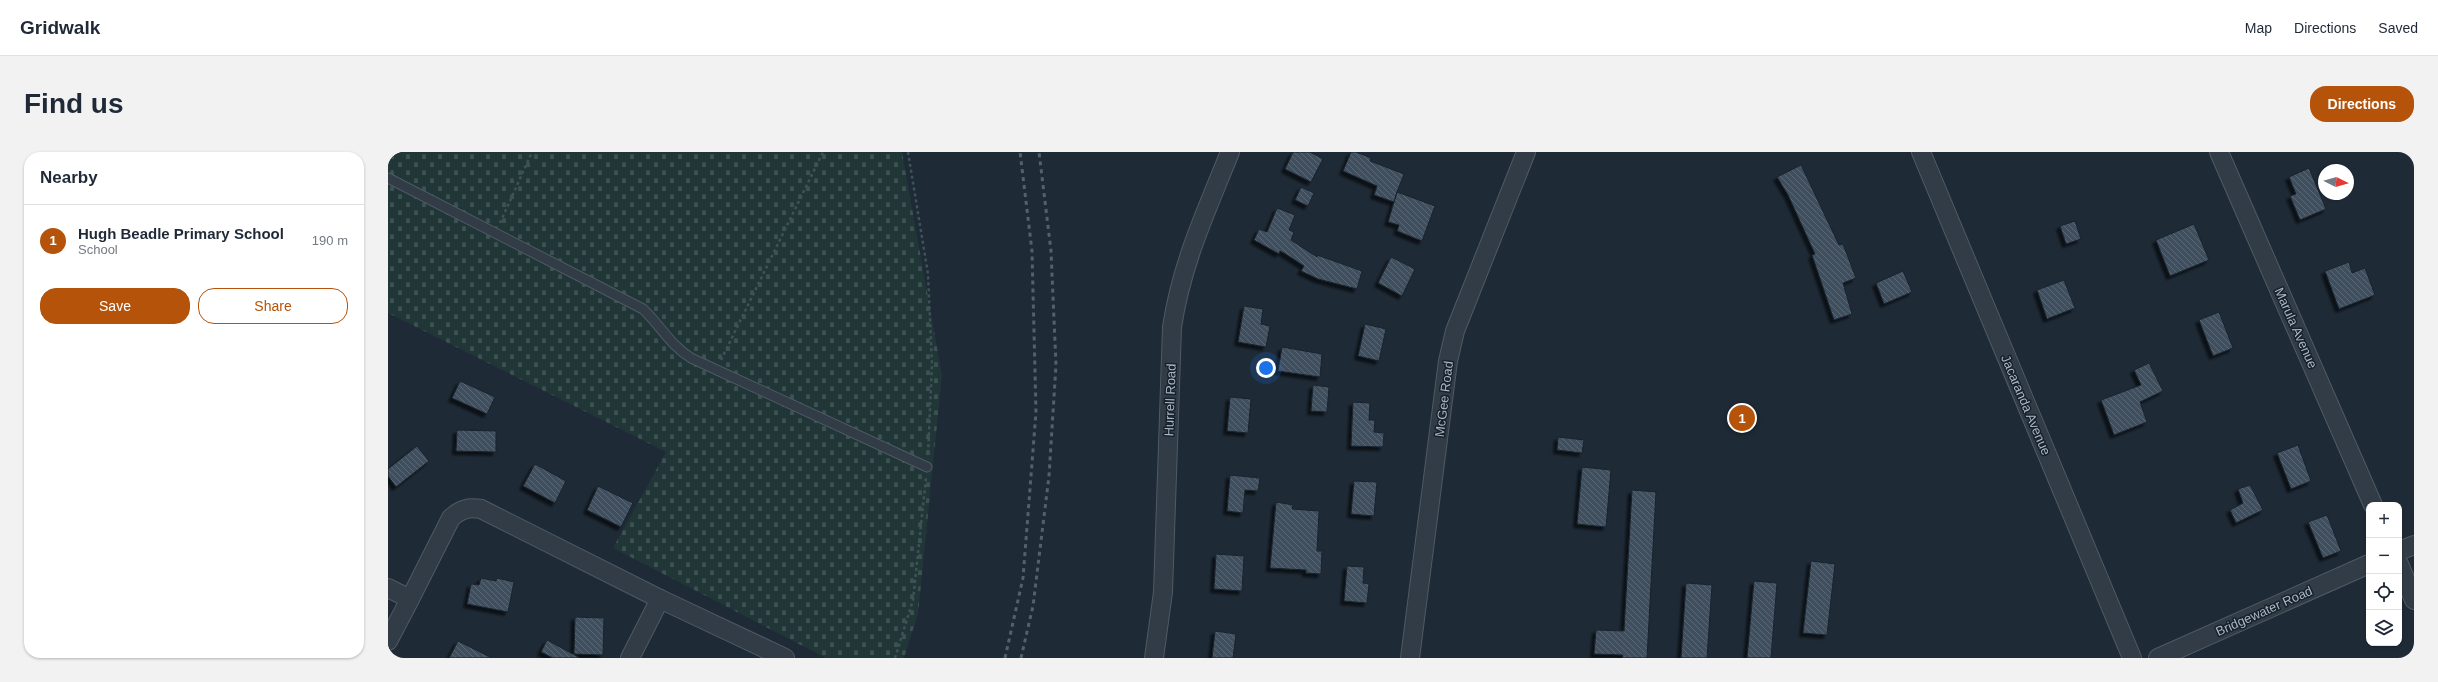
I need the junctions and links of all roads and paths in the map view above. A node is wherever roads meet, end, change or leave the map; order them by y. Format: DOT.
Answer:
graph roads {
  1 [pos="532,152"];
  2 [pos="823,152"];
  3 [pos="908,152"];
  4 [pos="1230,152"];
  5 [pos="1526,152"];
  6 [pos="1921,152"];
  7 [pos="2219,152"];
  8 [pos="388,178"];
  9 [pos="495,233"];
  10 [pos="716,369"];
  11 [pos="928,467"];
  12 [pos="2372,502"];
  13 [pos="2414,545"];
  14 [pos="2402,550"];
  15 [pos="2366,565"];
  16 [pos="2402,571"];
  17 [pos="388,588"];
  18 [pos="410,599"];
  19 [pos="660,599"];
  20 [pos="2414,600"];
  21 [pos="388,641"];
  22 [pos="630,658"];
  23 [pos="785,658"];
  24 [pos="895,658"];
  25 [pos="1154,658"];
  26 [pos="1410,658"];
  27 [pos="2132,658"];
  28 [pos="2158,658"];
  1 -- 9 [label="path"];
  2 -- 10 [label="path"];
  3 -- 11 [label="path"];
  4 -- 25 [label="street, Hurrell Road"];
  5 -- 26 [label="street, McGee Road"];
  6 -- 27 [label="street, Jacaranda Avenue"];
  7 -- 12 [label="street, Marula Avenue"];
  8 -- 9 [label="lane"];
  9 -- 10 [label="lane"];
  10 -- 11 [label="lane"];
  11 -- 24 [label="path"];
  13 -- 14 [label="street"];
  15 -- 28 [label="street, Bridgewater Road"];
  16 -- 20 [label="street"];
  17 -- 18 [label="street"];
  18 -- 19 [label="street"];
  18 -- 21 [label="street"];
  19 -- 22 [label="street"];
  19 -- 23 [label="street"];
}
